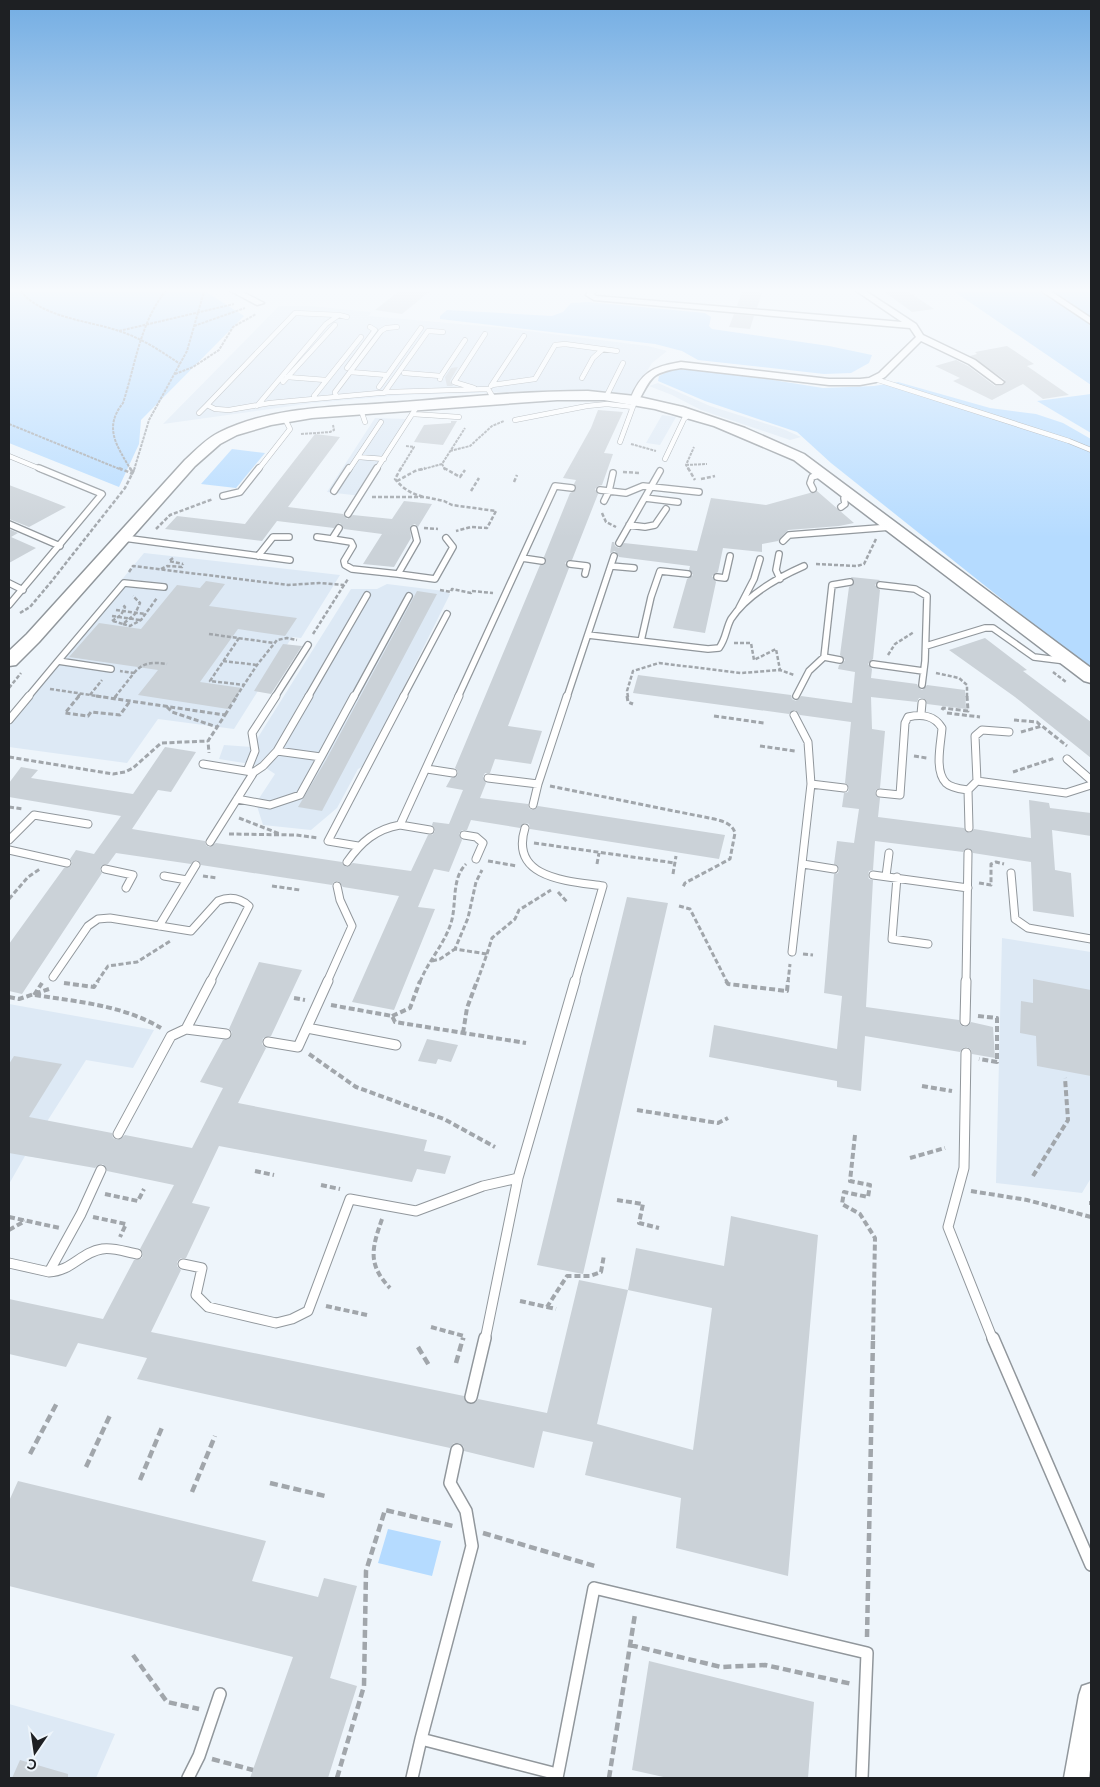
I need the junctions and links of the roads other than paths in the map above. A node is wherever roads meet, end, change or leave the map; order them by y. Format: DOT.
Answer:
graph roads {
  1 [pos="239,371"];
  2 [pos="286,371"];
  3 [pos="293,371"];
  4 [pos="333,371"];
  5 [pos="344,371"];
  6 [pos="390,371"];
  7 [pos="399,371"];
  8 [pos="444,371"];
  9 [pos="456,371"];
  10 [pos="461,371"];
  11 [pos="503,371"];
  12 [pos="539,371"];
  13 [pos="586,371"];
  14 [pos="618,371"];
  15 [pos="656,371"];
  16 [pos="737,371"];
  17 [pos="884,371"];
  18 [pos="984,371"];
  19 [pos="350,372"];
  20 [pos="404,373"];
  21 [pos="387,375"];
  22 [pos="288,377"];
  23 [pos="582,378"];
  24 [pos="875,379"];
  25 [pos="326,380"];
  26 [pos="998,382"];
  27 [pos="379,387"];
  28 [pos="476,389"];
  29 [pos="444,390"];
  30 [pos="492,391"];
  31 [pos="390,392"];
  32 [pos="384,393"];
  33 [pos="314,396"];
  34 [pos="606,396"];
  35 [pos="336,397"];
  36 [pos="327,398"];
  37 [pos="270,403"];
  38 [pos="634,404"];
  39 [pos="207,405"];
  40 [pos="257,406"];
  41 [pos="415,410"];
  42 [pos="199,413"];
  43 [pos="690,414"];
  44 [pos="459,417"];
  45 [pos="285,419"];
  46 [pos="515,420"];
  47 [pos="381,422"];
  48 [pos="620,442"];
  49 [pos="1091,450"];
  50 [pos="9,456"];
  51 [pos="358,456"];
  52 [pos="666,457"];
  53 [pos="384,459"];
  54 [pos="660,470"];
  55 [pos="613,473"];
  56 [pos="822,474"];
  57 [pos="652,487"];
  58 [pos="572,488"];
  59 [pos="813,489"];
  60 [pos="600,490"];
  61 [pos="334,491"];
  62 [pos="609,491"];
  63 [pos="699,492"];
  64 [pos="223,496"];
  65 [pos="645,498"];
  66 [pos="604,501"];
  67 [pos="678,502"];
  68 [pos="666,509"];
  69 [pos="348,514"];
  70 [pos="9,524"];
  71 [pos="627,527"];
  72 [pos="339,528"];
  73 [pos="883,528"];
  74 [pos="414,529"];
  75 [pos="289,537"];
  76 [pos="124,538"];
  77 [pos="317,538"];
  78 [pos="446,538"];
  79 [pos="332,539"];
  80 [pos="783,541"];
  81 [pos="619,543"];
  82 [pos="60,546"];
  83 [pos="779,554"];
  84 [pos="258,556"];
  85 [pos="614,556"];
  86 [pos="730,556"];
  87 [pos="522,558"];
  88 [pos="760,559"];
  89 [pos="290,560"];
  90 [pos="542,561"];
  91 [pos="570,564"];
  92 [pos="611,566"];
  93 [pos="804,566"];
  94 [pos="634,568"];
  95 [pos="398,574"];
  96 [pos="585,574"];
  97 [pos="688,574"];
  98 [pos="717,577"];
  99 [pos="780,578"];
  100 [pos="850,582"];
  101 [pos="9,583"];
  102 [pos="880,585"];
  103 [pos="164,587"];
  104 [pos="24,590"];
  105 [pos="366,595"];
  106 [pos="408,596"];
  107 [pos="9,605"];
  108 [pos="738,610"];
  109 [pos="447,614"];
  110 [pos="588,635"];
  111 [pos="641,641"];
  112 [pos="309,642"];
  113 [pos="926,646"];
  114 [pos="824,657"];
  115 [pos="840,660"];
  116 [pos="1068,660"];
  117 [pos="9,661"];
  118 [pos="58,662"];
  119 [pos="873,664"];
  120 [pos="110,669"];
  121 [pos="923,671"];
  122 [pos="1091,677"];
  123 [pos="922,685"];
  124 [pos="796,696"];
  125 [pos="922,703"];
  126 [pos="794,714"];
  127 [pos="921,714"];
  128 [pos="9,720"];
  129 [pos="1009,732"];
  130 [pos="277,751"];
  131 [pos="321,757"];
  132 [pos="1064,757"];
  133 [pos="203,764"];
  134 [pos="427,769"];
  135 [pos="250,772"];
  136 [pos="453,773"];
  137 [pos="488,778"];
  138 [pos="1091,780"];
  139 [pos="977,781"];
  140 [pos="538,784"];
  141 [pos="811,784"];
  142 [pos="1091,785"];
  143 [pos="844,788"];
  144 [pos="968,790"];
  145 [pos="880,793"];
  146 [pos="237,799"];
  147 [pos="533,805"];
  148 [pos="88,824"];
  149 [pos="400,825"];
  150 [pos="525,828"];
  151 [pos="969,828"];
  152 [pos="430,830"];
  153 [pos="464,835"];
  154 [pos="9,840"];
  155 [pos="210,842"];
  156 [pos="358,846"];
  157 [pos="9,850"];
  158 [pos="889,853"];
  159 [pos="968,853"];
  160 [pos="476,859"];
  161 [pos="347,862"];
  162 [pos="67,863"];
  163 [pos="196,864"];
  164 [pos="803,864"];
  165 [pos="105,869"];
  166 [pos="834,869"];
  167 [pos="1011,873"];
  168 [pos="873,875"];
  169 [pos="164,876"];
  170 [pos="886,876"];
  171 [pos="896,877"];
  172 [pos="187,880"];
  173 [pos="337,886"];
  174 [pos="126,888"];
  175 [pos="968,888"];
  176 [pos="159,926"];
  177 [pos="1091,939"];
  178 [pos="928,944"];
  179 [pos="792,952"];
  180 [pos="53,977"];
  181 [pos="965,1017"];
  182 [pos="307,1028"];
  183 [pos="186,1029"];
  184 [pos="226,1034"];
  185 [pos="268,1042"];
  186 [pos="396,1045"];
  187 [pos="966,1055"];
  188 [pos="118,1134"];
  189 [pos="101,1170"];
  190 [pos="518,1178"];
  191 [pos="137,1254"];
  192 [pos="9,1263"];
  193 [pos="183,1264"];
  194 [pos="49,1272"];
  195 [pos="471,1397"];
  196 [pos="456,1450"];
  197 [pos="1091,1565"];
  198 [pos="220,1694"];
  199 [pos="1091,1695"];
  200 [pos="421,1739"];
  201 [pos="557,1776"];
  202 [pos="188,1778"];
  203 [pos="412,1778"];
  204 [pos="862,1778"];
  205 [pos="1076,1778"];
  1 -- 39 [label="lane"];
  2 -- 40 [label="lane"];
  3 -- 22 [label="lane"];
  4 -- 25 [label="lane"];
  5 -- 36 [label="lane"];
  6 -- 21 [label="lane"];
  7 -- 32 [label="lane"];
  8 -- 20 [label="lane"];
  9 -- 29 [label="lane"];
  10 -- 28 [label="lane"];
  11 -- 30 [label="lane"];
  12 -- 30 [label="lane"];
  13 -- 23 [label="lane"];
  14 -- 34 [label="lane"];
  15 -- 38 [label="street"];
  16 -- 24 [label="street"];
  17 -- 24 [label="street"];
  18 -- 26 [label="street"];
  19 -- 21 [label="lane"];
  19 -- 35 [label="lane"];
  20 -- 31 [label="lane"];
  21 -- 27 [label="lane"];
  22 -- 25 [label="lane"];
  22 -- 37 [label="lane"];
  24 -- 49 [label="lane"];
  25 -- 33 [label="lane"];
  28 -- 29 [label="lane"];
  28 -- 30 [label="lane"];
  29 -- 31 [label="lane"];
  30 -- 34 [label="street"];
  30 -- 41 [label="street"];
  31 -- 32 [label="lane"];
  32 -- 35 [label="lane"];
  34 -- 38 [label="street"];
  35 -- 36 [label="lane"];
  36 -- 37 [label="lane"];
  37 -- 40 [label="lane"];
  38 -- 43 [label="street"];
  38 -- 46 [label="lane"];
  38 -- 48 [label="lane"];
  39 -- 40 [label="lane"];
  39 -- 42 [label="lane"];
  41 -- 44 [label="lane"];
  41 -- 45 [label="street"];
  41 -- 53 [label="lane"];
  43 -- 52 [label="lane"];
  43 -- 56 [label="street"];
  45 -- 64 [label="lane"];
  45 -- 76 [label="street"];
  47 -- 51 [label="lane"];
  50 -- 82 [label="lane"];
  51 -- 53 [label="lane"];
  51 -- 61 [label="lane"];
  53 -- 69 [label="lane"];
  54 -- 57 [label="lane"];
  55 -- 62 [label="lane"];
  56 -- 59 [label="lane"];
  56 -- 73 [label="street"];
  57 -- 62 [label="lane"];
  57 -- 63 [label="lane"];
  57 -- 65 [label="lane"];
  58 -- 87 [label="lane"];
  60 -- 62 [label="lane"];
  62 -- 66 [label="lane"];
  65 -- 67 [label="lane"];
  65 -- 71 [label="lane"];
  68 -- 71 [label="lane"];
  70 -- 82 [label="lane"];
  71 -- 81 [label="lane"];
  72 -- 79 [label="lane"];
  73 -- 80 [label="lane"];
  73 -- 116 [label="street"];
  74 -- 95 [label="lane"];
  75 -- 84 [label="lane"];
  76 -- 84 [label="lane"];
  76 -- 117 [label="street"];
  77 -- 79 [label="lane"];
  78 -- 95 [label="lane"];
  79 -- 95 [label="lane"];
  82 -- 104 [label="lane"];
  83 -- 99 [label="lane"];
  84 -- 89 [label="lane"];
  85 -- 92 [label="lane"];
  86 -- 98 [label="lane"];
  87 -- 90 [label="lane"];
  87 -- 134 [label="lane"];
  88 -- 108 [label="lane"];
  91 -- 96 [label="lane"];
  92 -- 94 [label="lane"];
  92 -- 110 [label="lane"];
  93 -- 99 [label="lane"];
  97 -- 111 [label="lane"];
  99 -- 108 [label="lane"];
  100 -- 114 [label="lane"];
  101 -- 104 [label="lane"];
  102 -- 113 [label="lane"];
  103 -- 118 [label="lane"];
  104 -- 107 [label="lane"];
  105 -- 130 [label="lane"];
  106 -- 131 [label="lane"];
  108 -- 111 [label="lane"];
  109 -- 156 [label="lane"];
  110 -- 111 [label="lane"];
  110 -- 140 [label="lane"];
  112 -- 135 [label="lane"];
  113 -- 116 [label="lane"];
  113 -- 121 [label="lane"];
  114 -- 115 [label="lane"];
  114 -- 124 [label="lane"];
  116 -- 122 [label="street"];
  118 -- 120 [label="lane"];
  118 -- 128 [label="lane"];
  119 -- 121 [label="lane"];
  121 -- 123 [label="lane"];
  125 -- 127 [label="lane"];
  126 -- 141 [label="lane"];
  127 -- 144 [label="lane"];
  127 -- 145 [label="lane"];
  129 -- 139 [label="lane"];
  130 -- 131 [label="lane"];
  130 -- 135 [label="lane"];
  131 -- 146 [label="lane"];
  132 -- 138 [label="lane"];
  133 -- 135 [label="lane"];
  134 -- 136 [label="lane"];
  134 -- 149 [label="lane"];
  135 -- 146 [label="lane"];
  137 -- 140 [label="lane"];
  139 -- 142 [label="lane"];
  139 -- 144 [label="lane"];
  140 -- 147 [label="lane"];
  141 -- 143 [label="lane"];
  141 -- 164 [label="lane"];
  144 -- 151 [label="lane"];
  146 -- 155 [label="lane"];
  148 -- 154 [label="lane"];
  149 -- 152 [label="lane"];
  149 -- 156 [label="lane"];
  150 -- 190 [label="lane"];
  153 -- 160 [label="lane"];
  156 -- 161 [label="lane"];
  157 -- 162 [label="lane"];
  158 -- 170 [label="lane"];
  159 -- 175 [label="lane"];
  163 -- 172 [label="lane"];
  164 -- 166 [label="lane"];
  164 -- 179 [label="lane"];
  165 -- 174 [label="lane"];
  167 -- 177 [label="lane"];
  168 -- 170 [label="lane"];
  169 -- 172 [label="lane"];
  170 -- 171 [label="lane"];
  171 -- 175 [label="lane"];
  171 -- 178 [label="lane"];
  172 -- 176 [label="lane"];
  173 -- 182 [label="lane"];
  175 -- 181 [label="lane"];
  176 -- 180 [label="lane"];
  176 -- 183 [label="lane"];
  182 -- 185 [label="lane"];
  182 -- 186 [label="lane"];
  183 -- 184 [label="lane"];
  183 -- 188 [label="lane"];
  187 -- 197 [label="lane"];
  189 -- 194 [label="lane"];
  190 -- 193 [label="lane"];
  190 -- 195 [label="lane"];
  191 -- 194 [label="lane"];
  192 -- 194 [label="lane"];
  196 -- 200 [label="lane"];
  198 -- 202 [label="lane"];
  199 -- 205 [label="street"];
  200 -- 201 [label="lane"];
  200 -- 203 [label="lane"];
  201 -- 204 [label="lane"];
}
